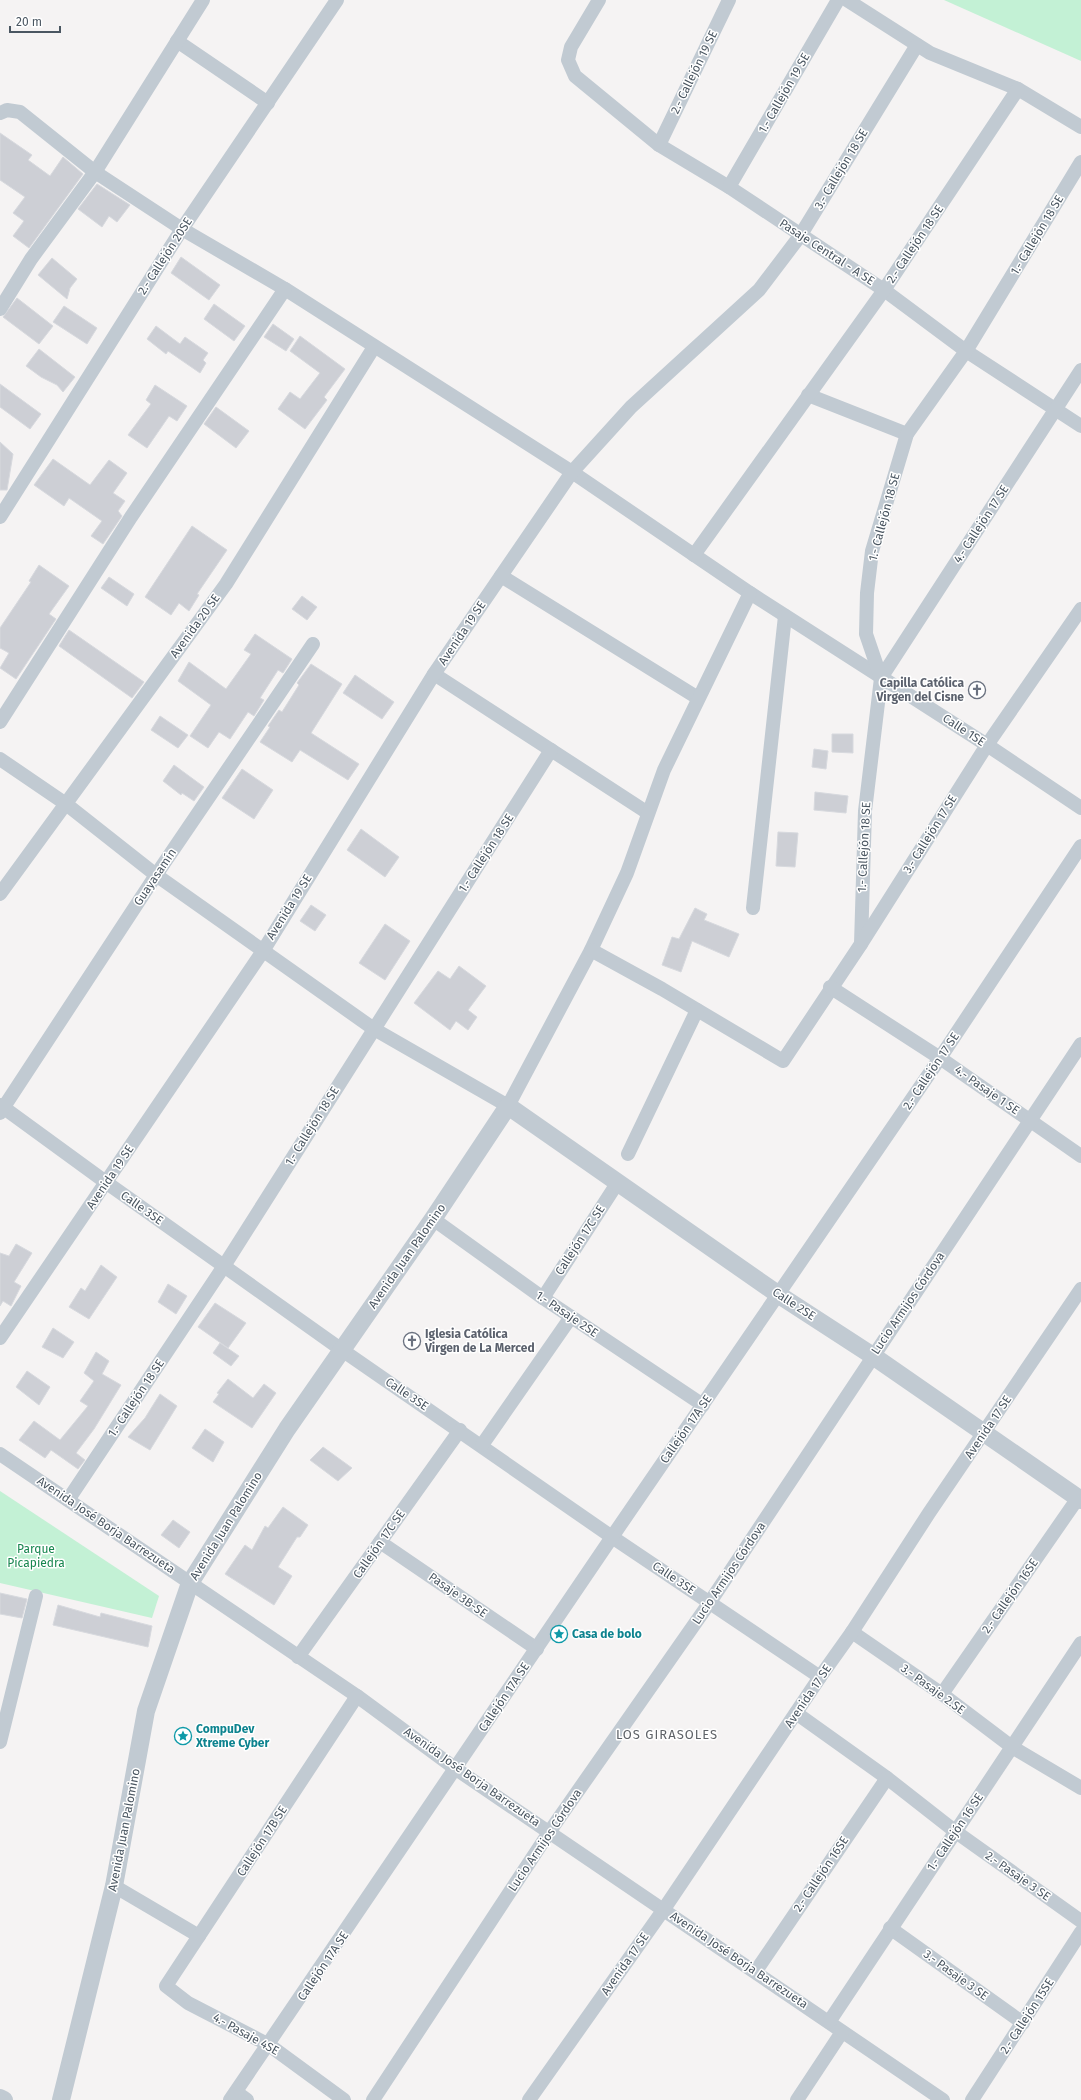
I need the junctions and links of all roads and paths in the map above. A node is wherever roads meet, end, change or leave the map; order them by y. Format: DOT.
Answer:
graph roads {
  1 [pos="203,0"];
  2 [pos="337,0"];
  3 [pos="599,0"];
  4 [pos="729,0"];
  5 [pos="838,0"];
  6 [pos="847,0"];
  7 [pos="177,41"];
  8 [pos="917,45"];
  9 [pos="1018,89"];
  10 [pos="268,104"];
  11 [pos="0,113"];
  12 [pos="1081,128"];
  13 [pos="659,145"];
  14 [pos="1081,162"];
  15 [pos="95,172"];
  16 [pos="729,187"];
  17 [pos="182,229"];
  18 [pos="800,236"];
  19 [pos="286,289"];
  20 [pos="884,290"];
  21 [pos="0,308"];
  22 [pos="374,347"];
  23 [pos="966,351"];
  24 [pos="1081,370"];
  25 [pos="808,396"];
  26 [pos="1055,409"];
  27 [pos="1081,426"];
  28 [pos="907,434"];
  29 [pos="572,472"];
  30 [pos="0,517"];
  31 [pos="694,555"];
  32 [pos="501,576"];
  33 [pos="750,593"];
  34 [pos="1081,609"];
  35 [pos="785,616"];
  36 [pos="313,644"];
  37 [pos="434,674"];
  38 [pos="881,678"];
  39 [pos="698,698"];
  40 [pos="0,722"];
  41 [pos="987,745"];
  42 [pos="552,750"];
  43 [pos="0,759"];
  44 [pos="66,804"];
  45 [pos="1081,808"];
  46 [pos="648,813"];
  47 [pos="1081,846"];
  48 [pos="156,875"];
  49 [pos="0,894"];
  50 [pos="753,908"];
  51 [pos="861,944"];
  52 [pos="591,950"];
  53 [pos="263,951"];
  54 [pos="830,987"];
  55 [pos="697,1010"];
  56 [pos="374,1029"];
  57 [pos="1081,1044"];
  58 [pos="940,1058"];
  59 [pos="508,1106"];
  60 [pos="1,1108"];
  61 [pos="1030,1119"];
  62 [pos="628,1154"];
  63 [pos="1081,1156"];
  64 [pos="618,1182"];
  65 [pos="107,1183"];
  66 [pos="433,1220"];
  67 [pos="224,1266"];
  68 [pos="1081,1289"];
  69 [pos="779,1295"];
  70 [pos="543,1298"];
  71 [pos="571,1317"];
  72 [pos="0,1338"];
  73 [pos="342,1350"];
  74 [pos="873,1356"];
  75 [pos="703,1405"];
  76 [pos="460,1430"];
  77 [pos="985,1433"];
  78 [pos="482,1445"];
  79 [pos="0,1454"];
  80 [pos="1079,1499"];
  81 [pos="68,1500"];
  82 [pos="612,1537"];
  83 [pos="380,1542"];
  84 [pos="190,1582"];
  85 [pos="36,1596"];
  86 [pos="710,1602"];
  87 [pos="852,1632"];
  88 [pos="1081,1643"];
  89 [pos="537,1649"];
  90 [pos="298,1657"];
  91 [pos="820,1677"];
  92 [pos="942,1694"];
  93 [pos="357,1696"];
  94 [pos="796,1714"];
  95 [pos="0,1742"];
  96 [pos="1012,1747"];
  97 [pos="456,1769"];
  98 [pos="887,1778"];
  99 [pos="1081,1788"];
  100 [pos="550,1831"];
  101 [pos="956,1832"];
  102 [pos="114,1886"];
  103 [pos="664,1909"];
  104 [pos="1081,1921"];
  105 [pos="890,1928"];
  106 [pos="1081,1932"];
  107 [pos="200,1936"];
  108 [pos="756,1971"];
  109 [pos="166,1986"];
  110 [pos="829,2022"];
  111 [pos="1023,2023"];
  112 [pos="842,2032"];
  113 [pos="269,2044"];
  114 [pos="233,2096"];
  115 [pos="0,2098"];
  116 [pos="4,2100"];
  117 [pos="61,2100"];
  118 [pos="247,2100"];
  119 [pos="344,2100"];
  120 [pos="373,2100"];
  121 [pos="529,2100"];
  122 [pos="797,2100"];
  123 [pos="943,2100"];
  124 [pos="972,2100"];
  1 -- 7 [label="street"];
  2 -- 10 [label="street, 2.- Callejón 20SE"];
  3 -- 13 [label="street, Pasaje Central - A SE"];
  4 -- 13 [label="street, 2.- Callejón 19 SE"];
  5 -- 16 [label="street, 1.- Callejón 19 SE"];
  6 -- 8 [label="street"];
  7 -- 10 [label="street"];
  7 -- 15 [label="street"];
  8 -- 9 [label="street"];
  8 -- 18 [label="street, 3.- Callejón 18 SE"];
  9 -- 12 [label="street"];
  9 -- 20 [label="street, 2.- Callejón 18 SE"];
  10 -- 17 [label="street, 2.- Callejón 20SE"];
  11 -- 15 [label="street, Calle 1SE"];
  13 -- 16 [label="street, Pasaje Central - A SE"];
  14 -- 23 [label="street, 1.- Callejón 18 SE"];
  15 -- 17 [label="street, Calle 1SE"];
  15 -- 21 [label="street"];
  16 -- 18 [label="street, Pasaje Central - A SE"];
  17 -- 19 [label="street, Calle 1SE"];
  17 -- 30 [label="street, 2.- Callejón 20SE"];
  18 -- 20 [label="street, Pasaje Central - A SE"];
  18 -- 29 [label="street, 3.- Callejón 18 SE"];
  19 -- 22 [label="street, Calle 1SE"];
  19 -- 40 [label="street"];
  20 -- 23 [label="street, Pasaje Central - A SE"];
  20 -- 25 [label="street, 2.- Callejón 18 SE"];
  22 -- 29 [label="street, Calle 1SE"];
  22 -- 44 [label="street, Avenida 20 SE"];
  23 -- 26 [label="street, Pasaje Central - A SE"];
  23 -- 28 [label="street, 1.- Callejón 18 SE"];
  24 -- 26 [label="street, 4.- Callejón 17 SE"];
  25 -- 28 [label="street"];
  25 -- 31 [label="street, 2.- Callejón 18 SE"];
  26 -- 27 [label="street, Pasaje Central - A SE"];
  26 -- 38 [label="street, 4.- Callejón 17 SE"];
  28 -- 38 [label="street, 1.- Callejón 18 SE"];
  29 -- 31 [label="street, Calle 1SE"];
  29 -- 32 [label="street, Avenida 19 SE"];
  31 -- 33 [label="street, Calle 1SE"];
  32 -- 37 [label="street, Avenida 19 SE"];
  32 -- 39 [label="street"];
  33 -- 35 [label="street, Calle 1SE"];
  33 -- 39 [label="street"];
  34 -- 41 [label="street, 3.- Callejón 17 SE"];
  35 -- 38 [label="street, Calle 1SE"];
  35 -- 50 [label="street"];
  36 -- 48 [label="street, Guayasamín"];
  37 -- 42 [label="street"];
  37 -- 53 [label="street, Avenida 19 SE"];
  38 -- 41 [label="street, Calle 1SE"];
  38 -- 51 [label="street, 1.- Callejón 18 SE"];
  39 -- 46 [label="street"];
  41 -- 45 [label="street, Calle 1SE"];
  41 -- 51 [label="street, 3.- Callejón 17 SE"];
  42 -- 46 [label="street"];
  42 -- 56 [label="street, 1.- Callejón 18 SE"];
  43 -- 44 [label="street"];
  44 -- 48 [label="street"];
  44 -- 49 [label="street, Avenida 20 SE"];
  46 -- 52 [label="street"];
  47 -- 58 [label="street, 2.- Callejón 17 SE"];
  48 -- 53 [label="street"];
  48 -- 60 [label="street, Guayasamín"];
  51 -- 54 [label="street, 3.- Callejón 17 SE"];
  52 -- 55 [label="street"];
  52 -- 59 [label="street"];
  53 -- 56 [label="street"];
  53 -- 65 [label="street, Avenida 19 SE"];
  54 -- 55 [label="street, 3.- Callejón 17 SE"];
  54 -- 58 [label="street, 4.- Pasaje 1 SE"];
  55 -- 62 [label="street"];
  56 -- 59 [label="street"];
  56 -- 67 [label="street, 1.- Callejón 18 SE"];
  57 -- 61 [label="street, Lucio Armijos Córdova"];
  58 -- 61 [label="street, 4.- Pasaje 1 SE"];
  58 -- 69 [label="street, 2.- Callejón 17 SE"];
  59 -- 64 [label="street, Calle 2SE"];
  59 -- 66 [label="street, Avenida Juan Palomino"];
  60 -- 65 [label="street, Calle 3SE"];
  61 -- 63 [label="street, 4.- Pasaje 1 SE"];
  61 -- 74 [label="street, Lucio Armijos Córdova"];
  64 -- 69 [label="street, Calle 2SE"];
  64 -- 70 [label="street, Callejón 17C SE"];
  65 -- 67 [label="street, Calle 3SE"];
  65 -- 72 [label="street, Avenida 19 SE"];
  66 -- 70 [label="street, 1.- Pasaje 2SE"];
  66 -- 73 [label="street, Avenida Juan Palomino"];
  67 -- 73 [label="street, Calle 3SE"];
  67 -- 81 [label="street, 1.- Callejón 18 SE"];
  68 -- 77 [label="street, Avenida 17 SE"];
  69 -- 74 [label="street, Calle 2SE"];
  69 -- 75 [label="street, Callejón 17A SE"];
  70 -- 71 [label="street, 1.- Pasaje 2SE"];
  71 -- 75 [label="street, 1.- Pasaje 2SE"];
  71 -- 78 [label="street"];
  73 -- 76 [label="street, Calle 3SE"];
  73 -- 84 [label="street, Avenida Juan Palomino"];
  74 -- 77 [label="street, Calle 2SE"];
  74 -- 86 [label="street, Lucio Armijos Córdova"];
  75 -- 82 [label="street, Callejón 17A SE"];
  76 -- 78 [label="street, Calle 3SE"];
  76 -- 83 [label="street, Callejón 17C SE"];
  77 -- 80 [label="street, Calle 2SE"];
  77 -- 87 [label="street, Avenida 17 SE"];
  78 -- 82 [label="street, Calle 3SE"];
  79 -- 81 [label="street, Avenida José Borja Barrezueta"];
  80 -- 92 [label="street, 2.- Callejón 16SE"];
  81 -- 84 [label="street, Avenida José Borja Barrezueta"];
  82 -- 86 [label="street, Calle 3SE"];
  82 -- 89 [label="street, Callejón 17A SE"];
  83 -- 89 [label="street, Pasaje 3B-SE"];
  83 -- 90 [label="street, Callejón 17C SE"];
  84 -- 90 [label="street, Avenida José Borja Barrezueta"];
  84 -- 102 [label="street, Avenida Juan Palomino"];
  85 -- 95 [label="street"];
  86 -- 91 [label="street, Calle 3SE"];
  86 -- 100 [label="street, Lucio Armijos Córdova"];
  87 -- 91 [label="street, Avenida 17 SE"];
  87 -- 92 [label="street, 3.- Pasaje 2.SE"];
  88 -- 96 [label="street, 1.- Callejón 16 SE"];
  89 -- 97 [label="street, Callejón 17A SE"];
  90 -- 93 [label="street, Avenida José Borja Barrezueta"];
  91 -- 94 [label="street, Avenida 17 SE"];
  92 -- 96 [label="street, 3.- Pasaje 2.SE"];
  93 -- 97 [label="street, Avenida José Borja Barrezueta"];
  93 -- 107 [label="street, Callejón 17B SE"];
  94 -- 98 [label="street"];
  94 -- 103 [label="street, Avenida 17 SE"];
  96 -- 99 [label="street, 3.- Pasaje 2.SE"];
  96 -- 101 [label="street, 1.- Callejón 16 SE"];
  97 -- 100 [label="street, Avenida José Borja Barrezueta"];
  97 -- 113 [label="street, Callejón 17A SE"];
  98 -- 101 [label="street, 2.- Pasaje 3 SE"];
  98 -- 108 [label="street, 2.- Callejón 16SE"];
  100 -- 103 [label="street, Avenida José Borja Barrezueta"];
  100 -- 120 [label="street, Lucio Armijos Córdova"];
  101 -- 104 [label="street, 2.- Pasaje 3 SE"];
  101 -- 105 [label="street, 1.- Callejón 16 SE"];
  102 -- 107 [label="street"];
  102 -- 117 [label="street, Avenida Juan Palomino"];
  103 -- 108 [label="street, Avenida José Borja Barrezueta"];
  103 -- 121 [label="street, Avenida 17 SE"];
  105 -- 110 [label="street, 1.- Callejón 16 SE"];
  105 -- 111 [label="street, 3.- Pasaje 3 SE"];
  106 -- 111 [label="street, 2.- Callejón 15SE"];
  107 -- 109 [label="street, Callejón 17B SE"];
  108 -- 110 [label="street, Avenida José Borja Barrezueta"];
  109 -- 113 [label="street, 4.- Pasaje 4SE"];
  110 -- 112 [label="street, Avenida José Borja Barrezueta"];
  111 -- 124 [label="street, 2.- Callejón 15SE"];
  112 -- 122 [label="street"];
  112 -- 123 [label="street, Avenida José Borja Barrezueta"];
  113 -- 114 [label="street, Callejón 17A SE"];
  113 -- 119 [label="street, 4.- Pasaje 4SE"];
  114 -- 118 [label="street"];
  115 -- 116 [label="street"];
}
